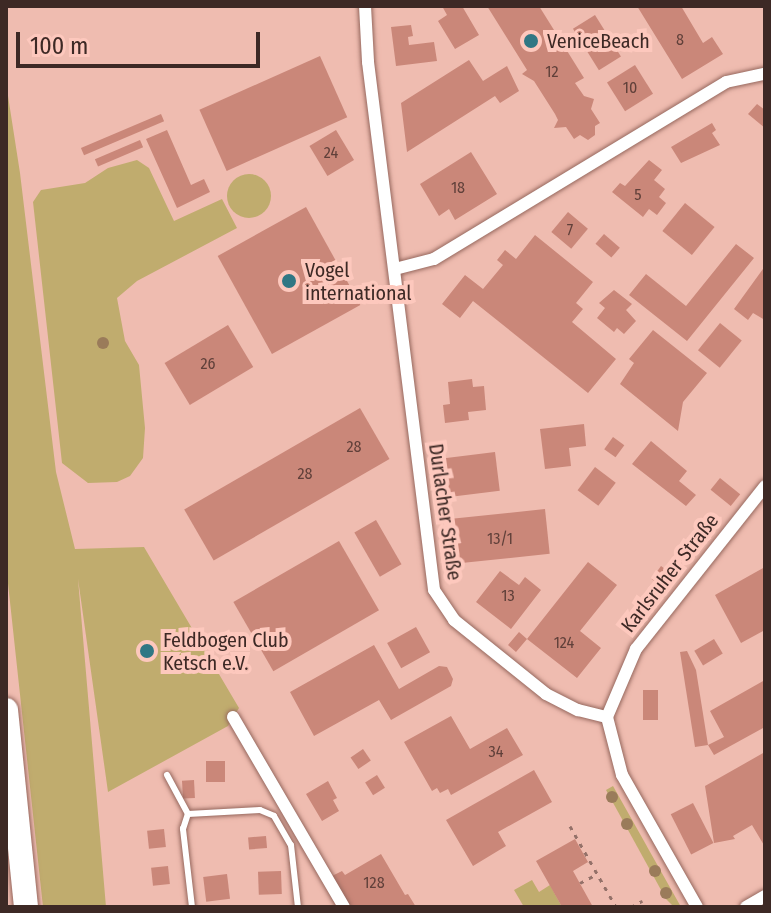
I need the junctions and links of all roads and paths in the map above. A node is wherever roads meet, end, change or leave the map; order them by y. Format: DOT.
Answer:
graph roads {
  1 [pos="365,6"];
  2 [pos="765,74"];
  3 [pos="395,269"];
  4 [pos="765,486"];
  5 [pos="6,710"];
  6 [pos="233,717"];
  7 [pos="607,717"];
  8 [pos="167,775"];
  9 [pos="188,814"];
  10 [pos="570,826"];
  11 [pos="597,874"];
  12 [pos="580,883"];
  13 [pos="765,896"];
  14 [pos="642,901"];
  15 [pos="26,907"];
  16 [pos="192,907"];
  17 [pos="298,907"];
  18 [pos="344,907"];
  19 [pos="616,907"];
  20 [pos="631,907"];
  21 [pos="697,907"];
  22 [pos="746,907"];
  1 -- 3 [label="street, Durlacher Straße"];
  2 -- 3 [label="street"];
  3 -- 7 [label="street, Durlacher Straße"];
  4 -- 7 [label="street, Karlsruher Straße"];
  5 -- 15 [label="highway"];
  6 -- 18 [label="street"];
  7 -- 21 [label="street"];
  8 -- 9 [label="lane"];
  9 -- 16 [label="lane"];
  9 -- 17 [label="lane"];
  10 -- 11 [label="path"];
  11 -- 12 [label="path"];
  11 -- 19 [label="path"];
  13 -- 22 [label="street"];
  14 -- 20 [label="path"];
}
